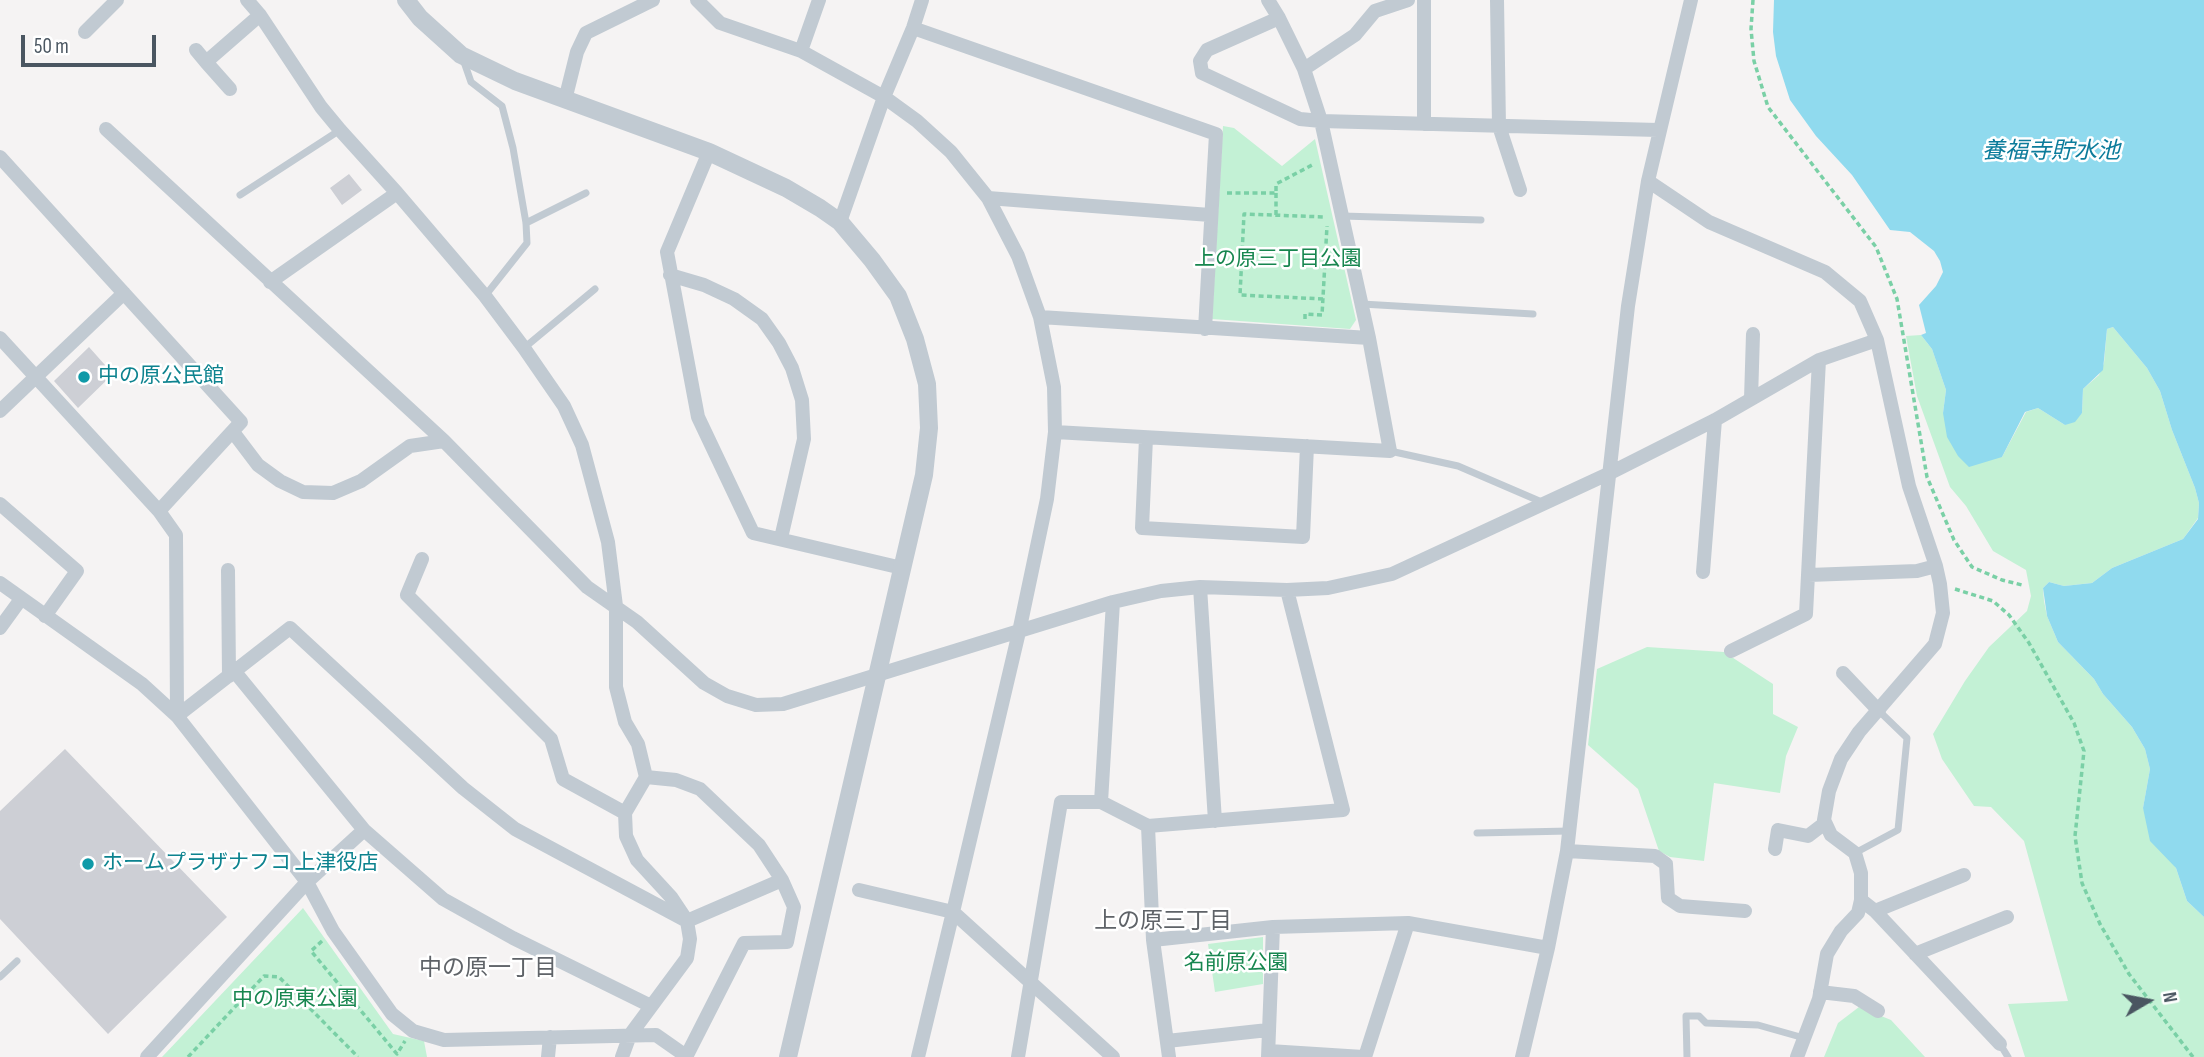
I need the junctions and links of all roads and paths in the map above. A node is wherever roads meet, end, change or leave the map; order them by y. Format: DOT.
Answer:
graph roads {
  1 [pos="117,0"];
  2 [pos="247,0"];
  3 [pos="406,0"];
  4 [pos="653,0"];
  5 [pos="697,0"];
  6 [pos="819,0"];
  7 [pos="922,0"];
  8 [pos="1268,0"];
  9 [pos="1408,0"];
  10 [pos="1424,0"];
  11 [pos="1497,0"];
  12 [pos="1691,0"];
  13 [pos="260,15"];
  14 [pos="1279,18"];
  15 [pos="913,28"];
  16 [pos="85,32"];
  17 [pos="196,50"];
  18 [pos="801,51"];
  19 [pos="461,55"];
  20 [pos="206,62"];
  21 [pos="1304,69"];
  22 [pos="230,89"];
  23 [pos="884,97"];
  24 [pos="565,100"];
  25 [pos="1321,121"];
  26 [pos="1424,124"];
  27 [pos="1499,126"];
  28 [pos="106,129"];
  29 [pos="340,130"];
  30 [pos="1658,130"];
  31 [pos="709,152"];
  32 [pos="1328,156"];
  33 [pos="0,157"];
  34 [pos="1647,181"];
  35 [pos="1520,190"];
  36 [pos="397,193"];
  37 [pos="586,193"];
  38 [pos="1239,193"];
  39 [pos="1276,193"];
  40 [pos="240,195"];
  41 [pos="988,198"];
  42 [pos="1210,215"];
  43 [pos="1276,215"];
  44 [pos="1341,216"];
  45 [pos="1481,220"];
  46 [pos="840,222"];
  47 [pos="526,223"];
  48 [pos="670,275"];
  49 [pos="270,282"];
  50 [pos="594,289"];
  51 [pos="124,293"];
  52 [pos="485,296"];
  53 [pos="1323,299"];
  54 [pos="1362,304"];
  55 [pos="1533,314"];
  56 [pos="1040,317"];
  57 [pos="1205,328"];
  58 [pos="1304,334"];
  59 [pos="1753,334"];
  60 [pos="0,338"];
  61 [pos="1369,338"];
  62 [pos="1877,340"];
  63 [pos="524,348"];
  64 [pos="1819,360"];
  65 [pos="36,377"];
  66 [pos="1751,399"];
  67 [pos="0,411"];
  68 [pos="1716,420"];
  69 [pos="233,432"];
  70 [pos="1055,432"];
  71 [pos="1146,438"];
  72 [pos="443,441"];
  73 [pos="1307,446"];
  74 [pos="1390,451"];
  75 [pos="1610,473"];
  76 [pos="1546,503"];
  77 [pos="0,504"];
  78 [pos="159,511"];
  79 [pos="781,538"];
  80 [pos="422,559"];
  81 [pos="1936,566"];
  82 [pos="902,568"];
  83 [pos="228,570"];
  84 [pos="1703,572"];
  85 [pos="1809,575"];
  86 [pos="0,583"];
  87 [pos="1940,584"];
  88 [pos="1200,587"];
  89 [pos="1287,590"];
  90 [pos="21,599"];
  91 [pos="1114,602"];
  92 [pos="615,606"];
  93 [pos="45,616"];
  94 [pos="0,628"];
  95 [pos="1019,632"];
  96 [pos="1731,651"];
  97 [pos="1843,673"];
  98 [pos="232,674"];
  99 [pos="877,676"];
  100 [pos="1879,711"];
  101 [pos="177,716"];
  102 [pos="646,777"];
  103 [pos="1101,802"];
  104 [pos="625,813"];
  105 [pos="1215,821"];
  106 [pos="1825,823"];
  107 [pos="1148,826"];
  108 [pos="363,830"];
  109 [pos="1569,831"];
  110 [pos="1476,833"];
  111 [pos="1774,849"];
  112 [pos="1567,851"];
  113 [pos="1855,853"];
  114 [pos="1964,875"];
  115 [pos="782,880"];
  116 [pos="307,882"];
  117 [pos="859,890"];
  118 [pos="1861,901"];
  119 [pos="1745,911"];
  120 [pos="1875,911"];
  121 [pos="953,912"];
  122 [pos="2007,917"];
  123 [pos="687,921"];
  124 [pos="1408,923"];
  125 [pos="1273,927"];
  126 [pos="333,931"];
  127 [pos="1153,940"];
  128 [pos="1548,948"];
  129 [pos="1915,954"];
  130 [pos="17,961"];
  131 [pos="0,977"];
  132 [pos="1032,982"];
  133 [pos="1820,992"];
  134 [pos="651,1006"];
  135 [pos="1878,1011"];
  136 [pos="1268,1030"];
  137 [pos="413,1031"];
  138 [pos="630,1035"];
  139 [pos="550,1037"];
  140 [pos="1804,1038"];
  141 [pos="1167,1041"];
  142 [pos="2000,1044"];
  143 [pos="1268,1054"];
  144 [pos="686,1056"];
  145 [pos="147,1057"];
  146 [pos="188,1057"];
  147 [pos="358,1057"];
  148 [pos="548,1057"];
  149 [pos="622,1057"];
  150 [pos="788,1057"];
  151 [pos="918,1057"];
  152 [pos="1018,1057"];
  153 [pos="1113,1057"];
  154 [pos="1169,1057"];
  155 [pos="1364,1057"];
  156 [pos="1522,1057"];
  157 [pos="1688,1057"];
  158 [pos="1797,1057"];
  159 [pos="2008,1057"];
  160 [pos="2193,1057"];
  1 -- 16 [label="street"];
  2 -- 13 [label="street"];
  3 -- 19 [label="street"];
  4 -- 24 [label="street"];
  5 -- 18 [label="street"];
  6 -- 18 [label="street"];
  7 -- 15 [label="street"];
  8 -- 14 [label="street"];
  9 -- 21 [label="street"];
  10 -- 26 [label="street"];
  11 -- 27 [label="street"];
  12 -- 30 [label="street"];
  13 -- 20 [label="street"];
  13 -- 29 [label="street"];
  14 -- 21 [label="street"];
  14 -- 25 [label="street"];
  15 -- 23 [label="street"];
  15 -- 42 [label="street"];
  17 -- 20 [label="street"];
  18 -- 23 [label="street"];
  19 -- 24 [label="street"];
  19 -- 47 [label="lane"];
  20 -- 22 [label="street"];
  21 -- 25 [label="street"];
  23 -- 41 [label="street"];
  23 -- 46 [label="street"];
  24 -- 31 [label="street"];
  25 -- 26 [label="street"];
  25 -- 32 [label="street"];
  26 -- 27 [label="street"];
  27 -- 30 [label="street"];
  27 -- 35 [label="street"];
  28 -- 49 [label="street"];
  29 -- 36 [label="street"];
  29 -- 40 [label="lane"];
  30 -- 34 [label="street"];
  31 -- 46 [label="street"];
  31 -- 48 [label="street"];
  32 -- 39 [label="path"];
  32 -- 44 [label="street"];
  33 -- 51 [label="street"];
  34 -- 62 [label="street"];
  34 -- 75 [label="street"];
  36 -- 49 [label="street"];
  36 -- 52 [label="street"];
  37 -- 47 [label="lane"];
  38 -- 39 [label="path"];
  39 -- 43 [label="path"];
  41 -- 42 [label="street"];
  41 -- 56 [label="street"];
  42 -- 57 [label="street"];
  43 -- 53 [label="path"];
  43 -- 53 [label="path"];
  44 -- 45 [label="lane"];
  44 -- 54 [label="street"];
  46 -- 82 [label="street"];
  47 -- 52 [label="lane"];
  48 -- 79 [label="street"];
  48 -- 79 [label="street"];
  49 -- 72 [label="street"];
  50 -- 63 [label="lane"];
  51 -- 65 [label="street"];
  51 -- 69 [label="street"];
  52 -- 63 [label="street"];
  53 -- 58 [label="path"];
  54 -- 55 [label="lane"];
  54 -- 61 [label="street"];
  56 -- 57 [label="street"];
  56 -- 70 [label="street"];
  57 -- 58 [label="street"];
  58 -- 61 [label="street"];
  59 -- 66 [label="street"];
  60 -- 65 [label="street"];
  61 -- 74 [label="street"];
  62 -- 64 [label="street"];
  62 -- 81 [label="street"];
  63 -- 92 [label="street"];
  64 -- 66 [label="street"];
  64 -- 85 [label="street"];
  65 -- 67 [label="street"];
  65 -- 78 [label="street"];
  66 -- 68 [label="street"];
  68 -- 75 [label="street"];
  68 -- 84 [label="street"];
  69 -- 72 [label="street"];
  69 -- 78 [label="street"];
  70 -- 71 [label="street"];
  70 -- 95 [label="street"];
  71 -- 73 [label="street"];
  71 -- 73 [label="street"];
  72 -- 92 [label="street"];
  73 -- 74 [label="street"];
  74 -- 76 [label="lane"];
  75 -- 76 [label="street"];
  75 -- 109 [label="street"];
  76 -- 89 [label="street"];
  77 -- 93 [label="street"];
  78 -- 101 [label="street"];
  79 -- 82 [label="street"];
  80 -- 104 [label="street"];
  81 -- 85 [label="street"];
  81 -- 87 [label="street"];
  82 -- 99 [label="street"];
  83 -- 98 [label="street"];
  85 -- 96 [label="street"];
  86 -- 90 [label="street"];
  87 -- 100 [label="street"];
  87 -- 160 [label="path"];
  88 -- 89 [label="street"];
  88 -- 91 [label="street"];
  88 -- 105 [label="street"];
  89 -- 105 [label="street"];
  90 -- 93 [label="street"];
  90 -- 94 [label="street"];
  91 -- 95 [label="street"];
  91 -- 103 [label="street"];
  92 -- 99 [label="street"];
  92 -- 102 [label="street"];
  93 -- 101 [label="street"];
  95 -- 99 [label="street"];
  95 -- 121 [label="street"];
  97 -- 100 [label="street"];
  98 -- 101 [label="street"];
  98 -- 108 [label="street"];
  98 -- 123 [label="street"];
  99 -- 150 [label="street"];
  100 -- 106 [label="street"];
  100 -- 113 [label="lane"];
  101 -- 116 [label="street"];
  102 -- 104 [label="street"];
  102 -- 115 [label="street"];
  103 -- 107 [label="street"];
  103 -- 132 [label="street"];
  104 -- 123 [label="street"];
  105 -- 107 [label="street"];
  106 -- 111 [label="street"];
  106 -- 113 [label="street"];
  107 -- 127 [label="street"];
  108 -- 116 [label="street"];
  108 -- 134 [label="street"];
  109 -- 110 [label="lane"];
  109 -- 112 [label="street"];
  112 -- 119 [label="street"];
  112 -- 128 [label="street"];
  113 -- 118 [label="street"];
  114 -- 120 [label="street"];
  115 -- 123 [label="street"];
  115 -- 144 [label="street"];
  116 -- 126 [label="street"];
  116 -- 145 [label="street"];
  117 -- 121 [label="street"];
  118 -- 120 [label="street"];
  118 -- 133 [label="street"];
  120 -- 129 [label="street"];
  121 -- 132 [label="street"];
  121 -- 151 [label="street"];
  122 -- 129 [label="street"];
  123 -- 134 [label="street"];
  124 -- 125 [label="street"];
  124 -- 128 [label="street"];
  124 -- 155 [label="street"];
  125 -- 127 [label="street"];
  125 -- 136 [label="street"];
  126 -- 137 [label="street"];
  126 -- 137 [label="path"];
  127 -- 141 [label="street"];
  128 -- 156 [label="street"];
  129 -- 142 [label="street"];
  130 -- 131 [label="lane"];
  132 -- 152 [label="street"];
  132 -- 153 [label="street"];
  133 -- 135 [label="street"];
  133 -- 140 [label="street"];
  134 -- 138 [label="street"];
  136 -- 141 [label="street"];
  136 -- 143 [label="street"];
  137 -- 139 [label="street"];
  138 -- 139 [label="street"];
  138 -- 144 [label="street"];
  138 -- 149 [label="street"];
  139 -- 148 [label="street"];
  140 -- 157 [label="lane"];
  140 -- 158 [label="street"];
  141 -- 154 [label="street"];
  142 -- 159 [label="lane"];
  143 -- 155 [label="street"];
  146 -- 147 [label="path"];
}
